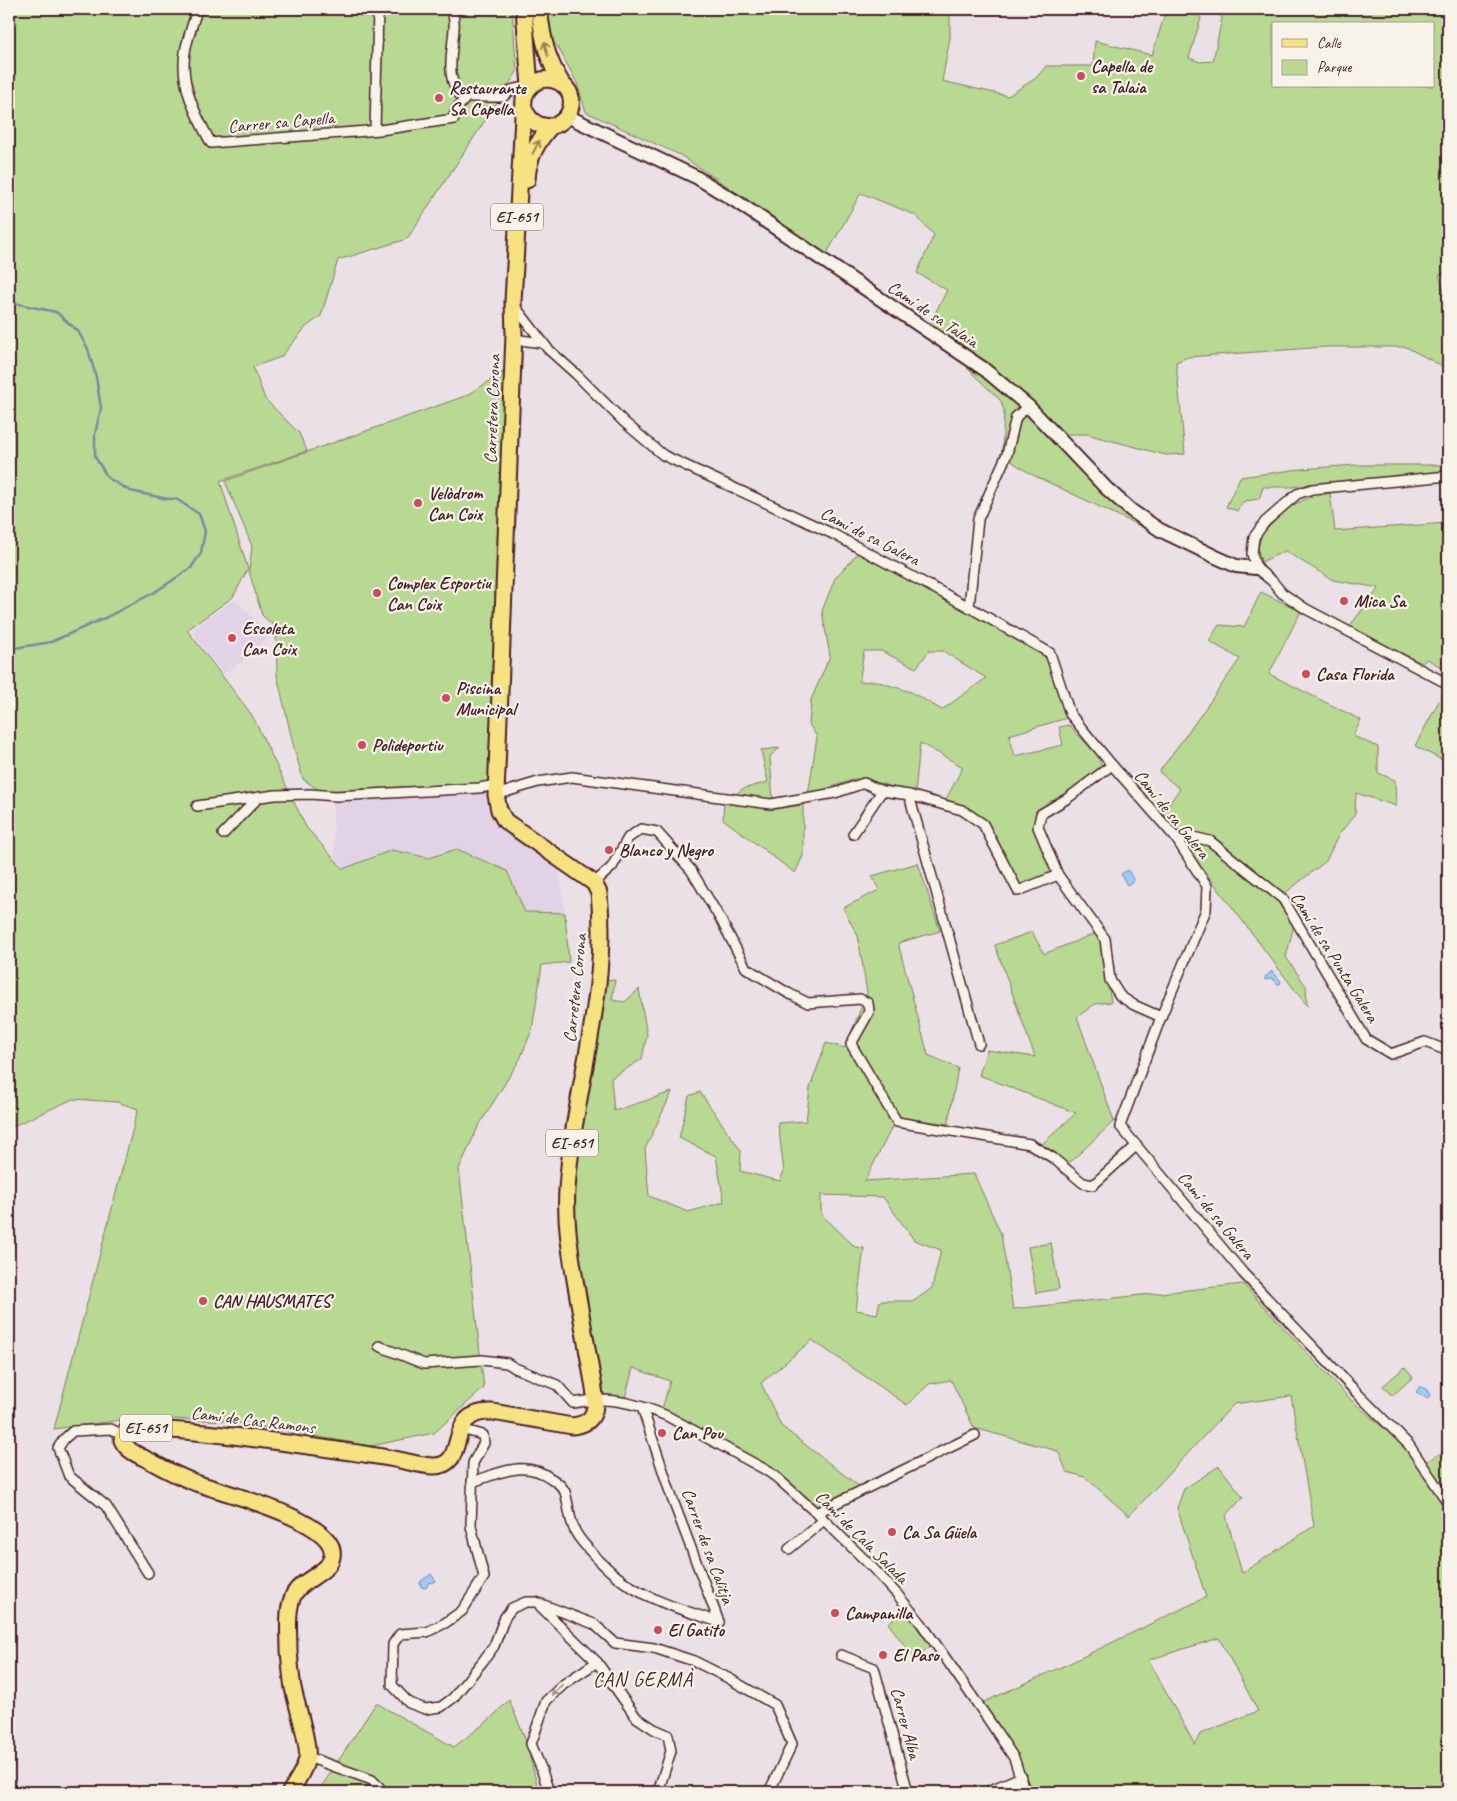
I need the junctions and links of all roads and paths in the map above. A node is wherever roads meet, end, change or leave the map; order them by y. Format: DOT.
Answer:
graph roads {
  1 [pos="197,9"];
  2 [pos="378,9"];
  3 [pos="452,9"];
  4 [pos="524,9"];
  5 [pos="539,9"];
  6 [pos="564,85"];
  7 [pos="529,88"];
  8 [pos="464,99"];
  9 [pos="524,108"];
  10 [pos="567,116"];
  11 [pos="551,126"];
  12 [pos="375,130"];
  13 [pos="518,309"];
  14 [pos="533,331"];
  15 [pos="514,333"];
  16 [pos="543,343"];
  17 [pos="1028,406"];
  18 [pos="1448,476"];
  19 [pos="1256,568"];
  20 [pos="969,607"];
  21 [pos="1448,684"];
  22 [pos="1112,765"];
  23 [pos="497,790"];
  24 [pos="882,791"];
  25 [pos="909,795"];
  26 [pos="259,797"];
  27 [pos="197,806"];
  28 [pos="224,834"];
  29 [pos="853,834"];
  30 [pos="1175,836"];
  31 [pos="1058,875"];
  32 [pos="594,883"];
  33 [pos="1161,1017"];
  34 [pos="979,1044"];
  35 [pos="1448,1051"];
  36 [pos="1137,1145"];
  37 [pos="379,1346"];
  38 [pos="596,1400"];
  39 [pos="642,1407"];
  40 [pos="460,1429"];
  41 [pos="122,1435"];
  42 [pos="975,1435"];
  43 [pos="472,1482"];
  44 [pos="1448,1503"];
  45 [pos="816,1513"];
  46 [pos="824,1520"];
  47 [pos="789,1549"];
  48 [pos="148,1573"];
  49 [pos="536,1602"];
  50 [pos="841,1655"];
  51 [pos="597,1662"];
  52 [pos="308,1757"];
  53 [pos="1021,1777"];
  54 [pos="290,1792"];
  55 [pos="384,1792"];
  56 [pos="549,1792"];
  57 [pos="658,1792"];
  58 [pos="768,1792"];
  59 [pos="908,1792"];
  60 [pos="986,1792"];
  61 [pos="1025,1792"];
  1 -- 12 [label="street, Carrer sa Capella"];
  2 -- 12 [label="street"];
  3 -- 8 [label="street"];
  4 -- 7 [label="main road, EI-651"];
  6 -- 5 [label="main road, one-way"];
  6 -- 7 [label="main road"];
  6 -- 10 [label="main road"];
  7 -- 8 [label="street"];
  7 -- 9 [label="main road, EI-651"];
  8 -- 12 [label="street, Carrer sa Capella"];
  9 -- 11 [label="main road"];
  9 -- 15 [label="main road, Carretera Corona / EI-651"];
  10 -- 11 [label="main road, EI-651"];
  10 -- 17 [label="street, Camí de sa Talaia"];
  13 -- 11 [label="main road, Carretera Corona / EI-651, one-way"];
  13 -- 14 [label="street, Camí de sa Galera"];
  13 -- 15 [label="main road, Carretera Corona / EI-651"];
  14 -- 15 [label="street"];
  14 -- 16 [label="street, Camí de sa Galera"];
  15 -- 16 [label="street"];
  15 -- 23 [label="main road, Carretera Corona / EI-651"];
  16 -- 20 [label="street, Camí de sa Galera"];
  17 -- 19 [label="street, Camí de sa Talaia"];
  17 -- 20 [label="street"];
  18 -- 19 [label="street"];
  19 -- 21 [label="street"];
  20 -- 22 [label="street, Camí de sa Galera"];
  22 -- 30 [label="street, Camí de sa Galera"];
  22 -- 31 [label="street"];
  23 -- 24 [label="street"];
  23 -- 26 [label="street"];
  23 -- 32 [label="main road, Carretera Corona / EI-651"];
  24 -- 25 [label="street"];
  24 -- 29 [label="street"];
  25 -- 31 [label="street"];
  25 -- 34 [label="street"];
  26 -- 27 [label="street"];
  26 -- 28 [label="street"];
  30 -- 33 [label="street, Camí de sa Galera"];
  30 -- 35 [label="street, Camí de sa Punta Galera"];
  31 -- 33 [label="street"];
  32 -- 36 [label="street"];
  32 -- 38 [label="main road, Carretera Corona / EI-651"];
  33 -- 36 [label="street, Camí de sa Galera"];
  36 -- 44 [label="street, Camí de sa Galera"];
  37 -- 38 [label="street, Camí de Cala Salada"];
  38 -- 39 [label="street, Camí de Cala Salada"];
  38 -- 40 [label="main road"];
  39 -- 43 [label="street, Carrer de sa Calitja"];
  39 -- 45 [label="street, Camí de Cala Salada"];
  40 -- 41 [label="main road, Camí de Cas Ramons / EI-651"];
  40 -- 43 [label="street"];
  41 -- 48 [label="street"];
  41 -- 52 [label="main road, EI-651"];
  42 -- 45 [label="street"];
  43 -- 49 [label="street"];
  45 -- 46 [label="street, Camí de Cala Salada"];
  46 -- 47 [label="street"];
  46 -- 53 [label="street, Camí de Cala Salada"];
  49 -- 51 [label="street"];
  49 -- 58 [label="street"];
  50 -- 59 [label="street, Carrer Alba"];
  51 -- 56 [label="street, one-way"];
  51 -- 57 [label="street"];
  52 -- 54 [label="main road"];
  52 -- 55 [label="street"];
  53 -- 60 [label="street"];
  53 -- 61 [label="street, Camí de Cala Salada"];
}
